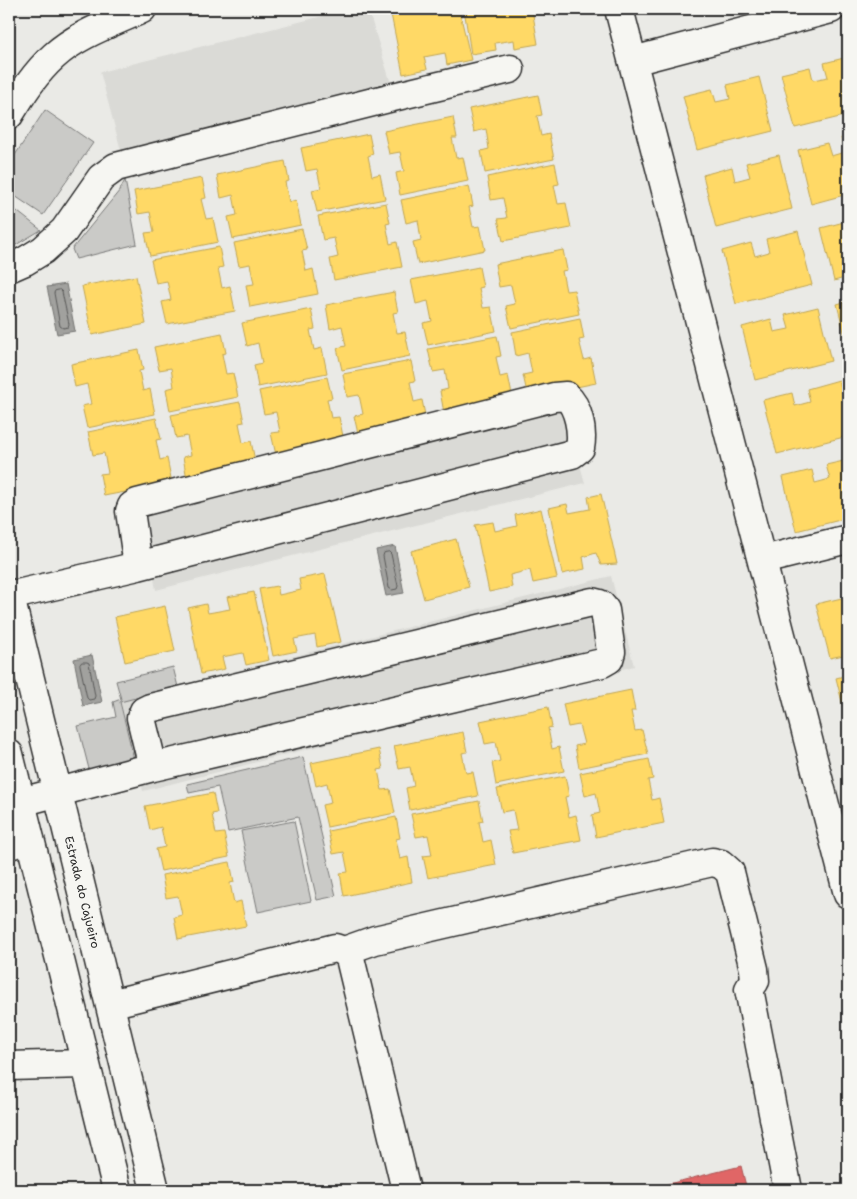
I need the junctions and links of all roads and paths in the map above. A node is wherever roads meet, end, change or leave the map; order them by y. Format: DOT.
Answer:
graph roads {
  1 [pos="142,9"];
  2 [pos="619,9"];
  3 [pos="831,9"];
  4 [pos="633,61"];
  5 [pos="510,69"];
  6 [pos="9,114"];
  7 [pos="9,268"];
  8 [pos="848,539"];
  9 [pos="763,560"];
  10 [pos="138,566"];
  11 [pos="9,595"];
  12 [pos="9,754"];
  13 [pos="153,767"];
  14 [pos="58,792"];
  15 [pos="21,802"];
  16 [pos="19,842"];
  17 [pos="848,894"];
  18 [pos="344,951"];
  19 [pos="110,1004"];
  20 [pos="73,1011"];
  21 [pos="86,1064"];
  22 [pos="9,1066"];
  23 [pos="141,1133"];
  24 [pos="105,1142"];
  25 [pos="117,1190"];
  26 [pos="156,1190"];
  27 [pos="406,1190"];
  28 [pos="788,1190"];
  1 -- 6 [label="street"];
  2 -- 4 [label="street"];
  3 -- 4 [label="street"];
  4 -- 9 [label="street"];
  5 -- 7 [label="street"];
  8 -- 9 [label="street"];
  9 -- 17 [label="street"];
  10 -- 10 [label="street"];
  10 -- 11 [label="street"];
  11 -- 14 [label="street, Estrada do Cajueiro"];
  12 -- 15 [label="street"];
  13 -- 13 [label="street"];
  13 -- 14 [label="street"];
  14 -- 15 [label="street"];
  14 -- 19 [label="street, Estrada do Cajueiro"];
  15 -- 16 [label="street"];
  16 -- 20 [label="street"];
  18 -- 19 [label="street"];
  18 -- 27 [label="street"];
  18 -- 28 [label="street"];
  19 -- 20 [label="street"];
  19 -- 23 [label="street, Estrada do Cajueiro"];
  20 -- 21 [label="street"];
  21 -- 22 [label="street"];
  21 -- 24 [label="street"];
  23 -- 24 [label="street"];
  23 -- 26 [label="street, Estrada do Cajueiro"];
  24 -- 25 [label="street"];
}
